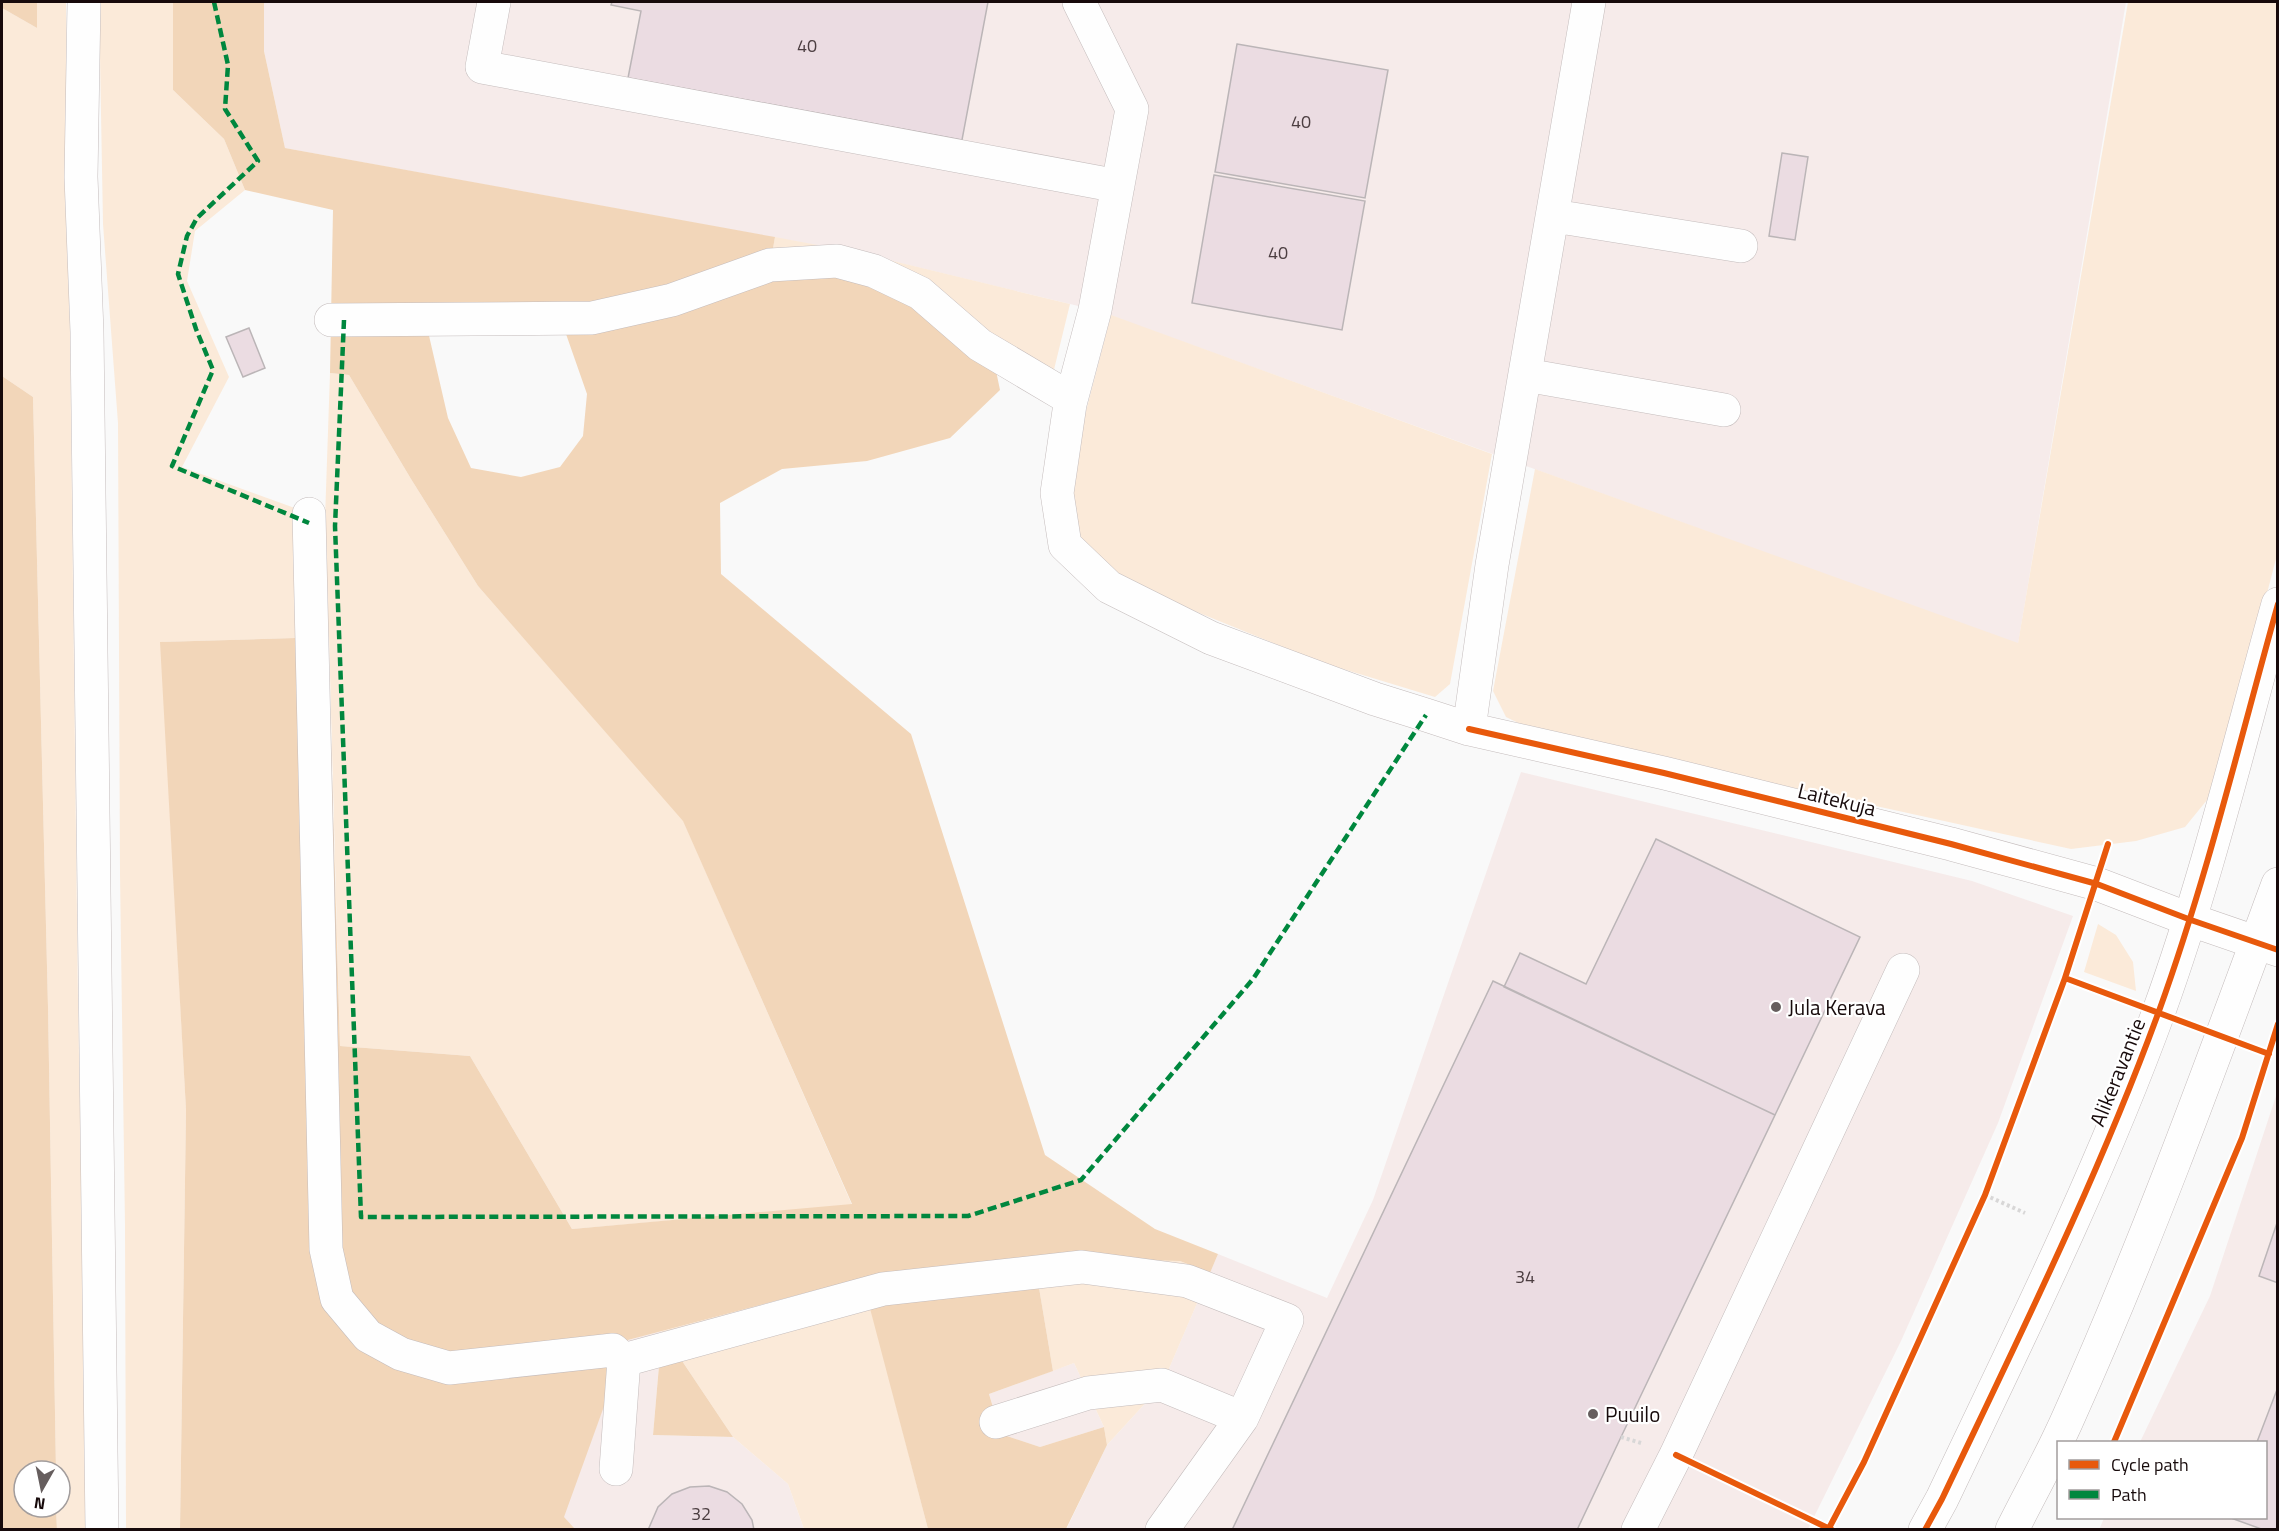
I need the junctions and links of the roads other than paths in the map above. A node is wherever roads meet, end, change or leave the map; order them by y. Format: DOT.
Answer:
graph roads {
  1 [pos="84,2"];
  2 [pos="494,2"];
  3 [pos="1079,2"];
  4 [pos="1590,2"];
  5 [pos="1118,186"];
  6 [pos="1554,216"];
  7 [pos="1741,246"];
  8 [pos="331,320"];
  9 [pos="1526,375"];
  10 [pos="1071,399"];
  11 [pos="1724,410"];
  12 [pos="309,514"];
  13 [pos="2277,604"];
  14 [pos="1469,729"];
  15 [pos="2277,884"];
  16 [pos="2191,920"];
  17 [pos="2267,947"];
  18 [pos="1903,970"];
  19 [pos="624,1360"];
  20 [pos="1242,1418"];
  21 [pos="996,1422"];
  22 [pos="2057,1441"];
  23 [pos="2057,1442"];
  24 [pos="616,1469"];
  25 [pos="102,1530"];
  26 [pos="1162,1530"];
  27 [pos="1638,1530"];
  28 [pos="1925,1530"];
  29 [pos="2012,1530"];
  1 -- 25 [label="main road"];
  2 -- 5 [label="main road"];
  3 -- 5 [label="main road, Laitekuja"];
  4 -- 6 [label="main road"];
  5 -- 10 [label="main road, Laitekuja"];
  6 -- 7 [label="main road"];
  6 -- 9 [label="main road"];
  8 -- 10 [label="main road"];
  9 -- 11 [label="main road"];
  9 -- 14 [label="main road"];
  10 -- 14 [label="main road, Laitekuja"];
  12 -- 19 [label="main road"];
  13 -- 16 [label="main road, Alikeravantie"];
  14 -- 16 [label="main road, Laitekuja"];
  15 -- 17 [label="main road"];
  16 -- 17 [label="main road, Laitekuja"];
  16 -- 28 [label="main road, Alikeravantie"];
  17 -- 22 [label="main road"];
  18 -- 27 [label="main road"];
  19 -- 20 [label="main road"];
  19 -- 24 [label="main road"];
  20 -- 21 [label="main road"];
  20 -- 26 [label="main road"];
  23 -- 29 [label="main road"];
}
